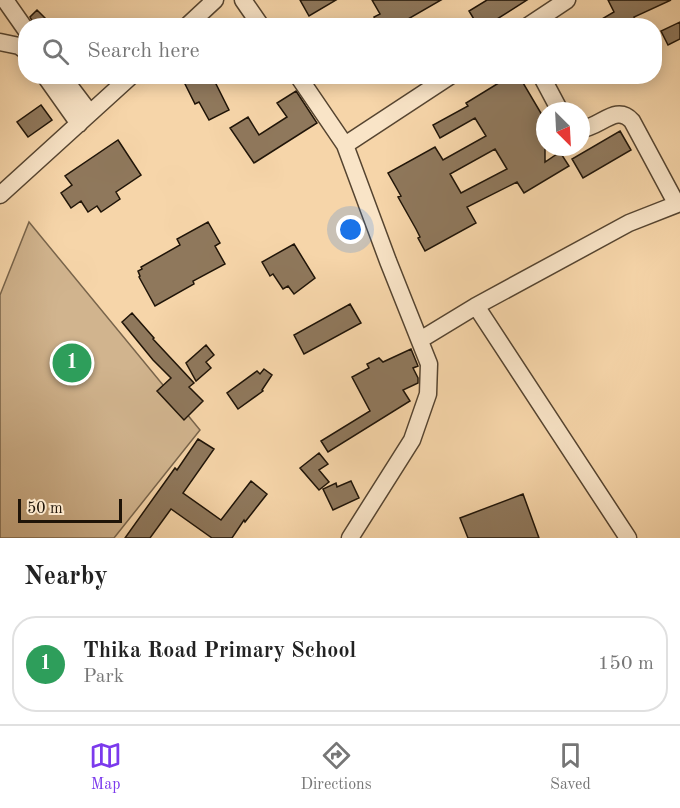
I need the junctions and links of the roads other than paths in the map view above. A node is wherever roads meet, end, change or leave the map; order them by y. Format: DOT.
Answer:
graph roads {
  1 [pos="5,0"];
  2 [pos="215,0"];
  3 [pos="243,0"];
  4 [pos="567,0"];
  5 [pos="196,18"];
  6 [pos="255,18"];
  7 [pos="540,18"];
  8 [pos="18,19"];
  9 [pos="0,42"];
  10 [pos="18,46"];
  11 [pos="52,84"];
  12 [pos="66,84"];
  13 [pos="122,84"];
  14 [pos="303,84"];
  15 [pos="438,84"];
  16 [pos="546,84"];
  17 [pos="555,102"];
  18 [pos="85,119"];
  19 [pos="590,127"];
  20 [pos="345,145"];
  21 [pos="0,195"];
  22 [pos="678,203"];
  23 [pos="476,306"];
  24 [pos="420,340"];
  25 [pos="350,538"];
  26 [pos="628,538"];
  1 -- 8 [label="street"];
  2 -- 5 [label="street"];
  3 -- 6 [label="street"];
  4 -- 7 [label="street"];
  9 -- 10 [label="street"];
  11 -- 18 [label="street"];
  12 -- 18 [label="street"];
  13 -- 18 [label="street"];
  14 -- 20 [label="street"];
  15 -- 20 [label="street"];
  16 -- 17 [label="street"];
  18 -- 21 [label="street"];
  19 -- 22 [label="street"];
  20 -- 24 [label="street"];
  22 -- 23 [label="street"];
  23 -- 24 [label="street"];
  23 -- 26 [label="street"];
  24 -- 25 [label="street"];
}
